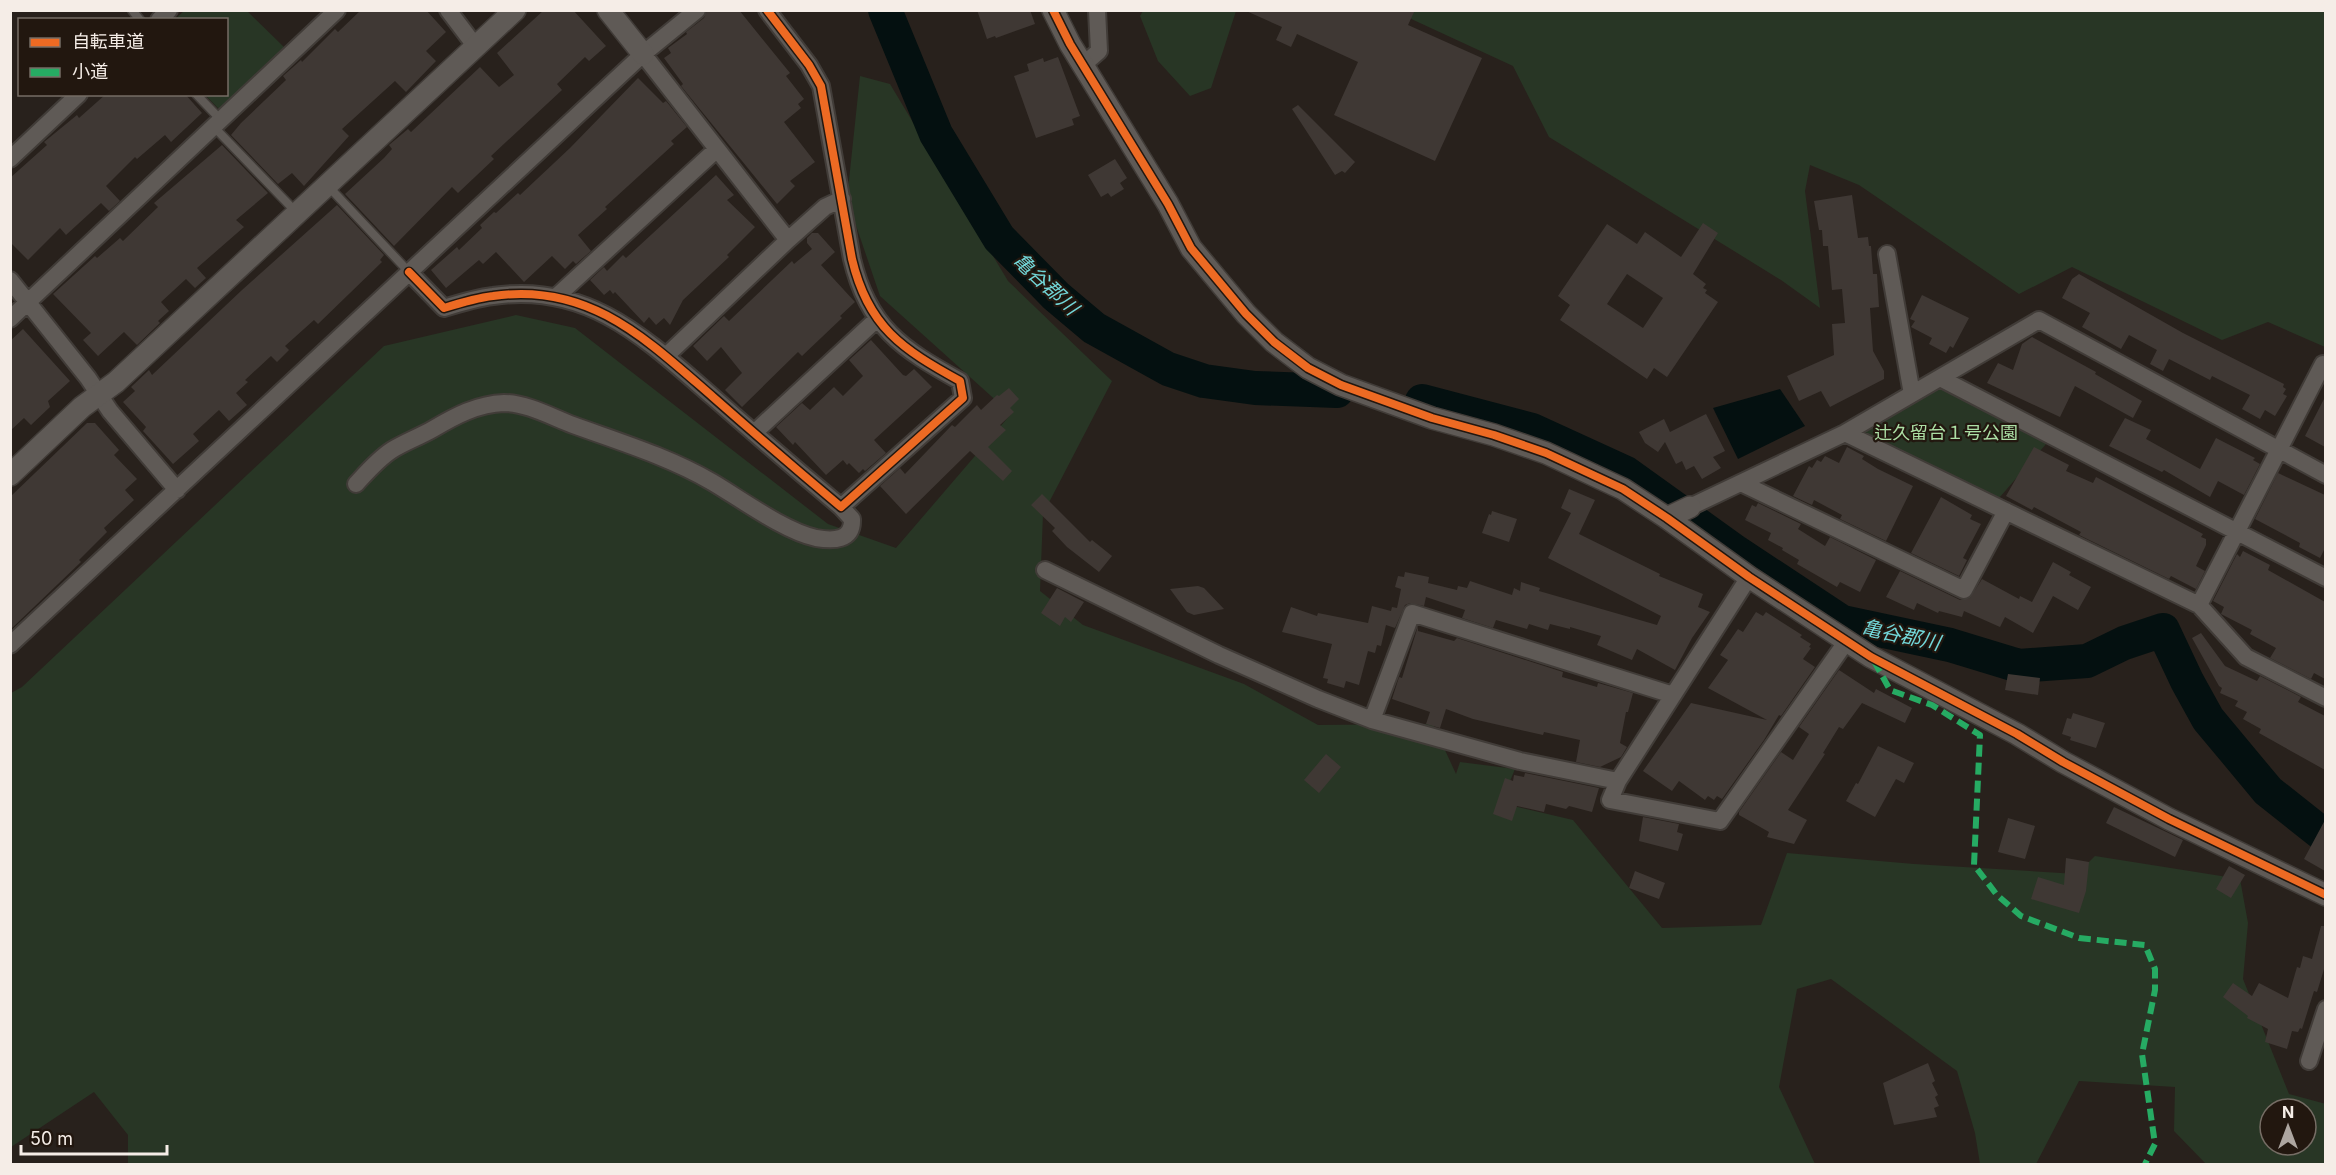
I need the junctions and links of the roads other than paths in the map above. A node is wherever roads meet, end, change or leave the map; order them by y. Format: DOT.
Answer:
graph roads {
  1 [pos="338,10"];
  2 [pos="448,10"];
  3 [pos="514,10"];
  4 [pos="608,10"];
  5 [pos="697,10"];
  6 [pos="766,10"];
  7 [pos="1053,10"];
  8 [pos="1097,10"];
  9 [pos="476,47"];
  10 [pos="643,54"];
  11 [pos="1083,65"];
  12 [pos="77,96"];
  13 [pos="197,96"];
  14 [pos="218,124"];
  15 [pos="717,149"];
  16 [pos="10,159"];
  17 [pos="328,185"];
  18 [pos="842,199"];
  19 [pos="297,214"];
  20 [pos="788,240"];
  21 [pos="1887,254"];
  22 [pos="409,272"];
  23 [pos="10,280"];
  24 [pos="556,297"];
  25 [pos="28,302"];
  26 [pos="10,319"];
  27 [pos="877,319"];
  28 [pos="666,356"];
  29 [pos="2325,365"];
  30 [pos="1940,378"];
  31 [pos="99,394"];
  32 [pos="1912,394"];
  33 [pos="754,433"];
  34 [pos="1845,433"];
  35 [pos="2279,451"];
  36 [pos="10,475"];
  37 [pos="2325,475"];
  38 [pos="1741,483"];
  39 [pos="356,484"];
  40 [pos="177,490"];
  41 [pos="841,507"];
  42 [pos="1690,507"];
  43 [pos="2006,511"];
  44 [pos="1667,518"];
  45 [pos="2237,532"];
  46 [pos="1045,570"];
  47 [pos="1749,578"];
  48 [pos="2325,578"];
  49 [pos="2199,605"];
  50 [pos="1846,642"];
  51 [pos="10,645"];
  52 [pos="1673,695"];
  53 [pos="2325,698"];
  54 [pos="1372,720"];
  55 [pos="1618,781"];
  56 [pos="2325,895"];
  57 [pos="2325,1009"];
  58 [pos="2309,1061"];
  1 -- 14 [label="street"];
  2 -- 9 [label="street"];
  3 -- 9 [label="street"];
  4 -- 10 [label="street"];
  5 -- 10 [label="street"];
  6 -- 18 [label="street"];
  7 -- 11 [label="street"];
  8 -- 11 [label="street"];
  9 -- 17 [label="street"];
  10 -- 15 [label="street"];
  10 -- 22 [label="street"];
  11 -- 44 [label="street"];
  12 -- 16 [label="street"];
  13 -- 14 [label="lane"];
  14 -- 19 [label="lane"];
  14 -- 25 [label="street"];
  15 -- 20 [label="street"];
  15 -- 24 [label="street"];
  17 -- 19 [label="street"];
  17 -- 22 [label="lane"];
  18 -- 20 [label="street"];
  18 -- 27 [label="street"];
  19 -- 31 [label="street"];
  20 -- 28 [label="street"];
  21 -- 32 [label="street"];
  22 -- 24 [label="street"];
  22 -- 40 [label="street"];
  23 -- 25 [label="street"];
  24 -- 28 [label="street"];
  25 -- 26 [label="street"];
  25 -- 31 [label="street"];
  27 -- 33 [label="street"];
  27 -- 41 [label="street"];
  28 -- 33 [label="street"];
  29 -- 35 [label="street"];
  30 -- 32 [label="street"];
  30 -- 35 [label="street"];
  30 -- 45 [label="street"];
  31 -- 36 [label="street"];
  31 -- 40 [label="street"];
  32 -- 34 [label="street"];
  33 -- 41 [label="street"];
  34 -- 38 [label="street"];
  34 -- 43 [label="street"];
  35 -- 37 [label="street"];
  35 -- 45 [label="street"];
  38 -- 42 [label="street"];
  38 -- 43 [label="street"];
  39 -- 41 [label="street"];
  40 -- 51 [label="street"];
  42 -- 44 [label="street"];
  43 -- 49 [label="street"];
  44 -- 47 [label="street"];
  45 -- 48 [label="street"];
  45 -- 49 [label="street"];
  46 -- 54 [label="street"];
  47 -- 50 [label="street"];
  47 -- 52 [label="street"];
  49 -- 53 [label="street"];
  50 -- 55 [label="street"];
  50 -- 56 [label="street"];
  52 -- 54 [label="street"];
  52 -- 55 [label="street"];
  54 -- 55 [label="street"];
  57 -- 58 [label="street"];
}
